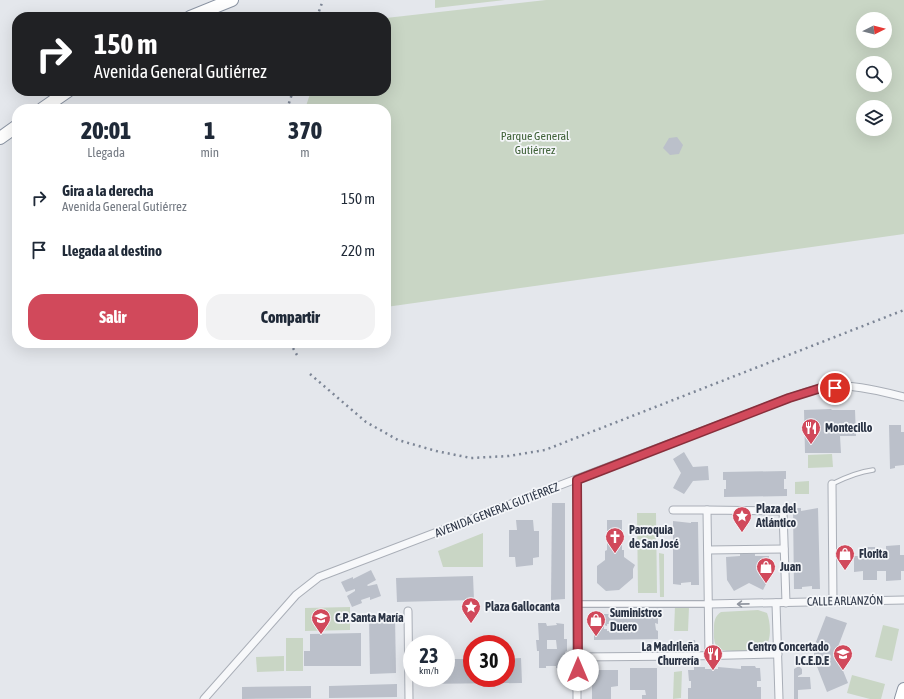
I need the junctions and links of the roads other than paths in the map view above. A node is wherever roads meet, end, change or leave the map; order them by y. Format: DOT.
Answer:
graph roads {
  1 [pos="232,0"];
  2 [pos="202,12"];
  3 [pos="61,96"];
  4 [pos="49,104"];
  5 [pos="12,130"];
  6 [pos="0,138"];
  7 [pos="904,397"];
  8 [pos="874,470"];
  9 [pos="577,480"];
  10 [pos="832,484"];
  11 [pos="673,510"];
  12 [pos="707,510"];
  13 [pos="784,548"];
  14 [pos="708,550"];
  15 [pos="904,600"];
  16 [pos="833,602"];
  17 [pos="776,603"];
  18 [pos="786,603"];
  19 [pos="577,604"];
  20 [pos="709,604"];
  21 [pos="408,611"];
  22 [pos="778,654"];
  23 [pos="709,656"];
  24 [pos="578,657"];
  25 [pos="904,689"];
  26 [pos="204,699"];
  27 [pos="409,699"];
  28 [pos="577,699"];
  29 [pos="779,699"];
  30 [pos="901,699"];
  1 -- 2 [label="highway"];
  3 -- 4 [label="highway"];
  5 -- 6 [label="highway"];
  7 -- 9 [label="street, AVENIDA GENERAL GUTIÉRREZ"];
  8 -- 10 [label="lane"];
  9 -- 19 [label="street"];
  9 -- 26 [label="street, AVENIDA GENERAL GUTIÉRREZ"];
  10 -- 16 [label="street"];
  11 -- 12 [label="street"];
  12 -- 13 [label="street"];
  12 -- 14 [label="street"];
  13 -- 14 [label="street"];
  13 -- 18 [label="street"];
  14 -- 20 [label="street"];
  15 -- 16 [label="street, CALLE ARLANZÓN"];
  16 -- 18 [label="street, CALLE ARLANZÓN"];
  17 -- 18 [label="street, CALLE ARLANZÓN"];
  17 -- 20 [label="street, CALLE ARLANZÓN, one-way"];
  17 -- 22 [label="street"];
  19 -- 20 [label="street"];
  19 -- 24 [label="street"];
  20 -- 23 [label="street"];
  21 -- 27 [label="street"];
  22 -- 23 [label="street"];
  22 -- 29 [label="street"];
  23 -- 24 [label="street"];
  24 -- 28 [label="street"];
  25 -- 30 [label="highway"];
}
